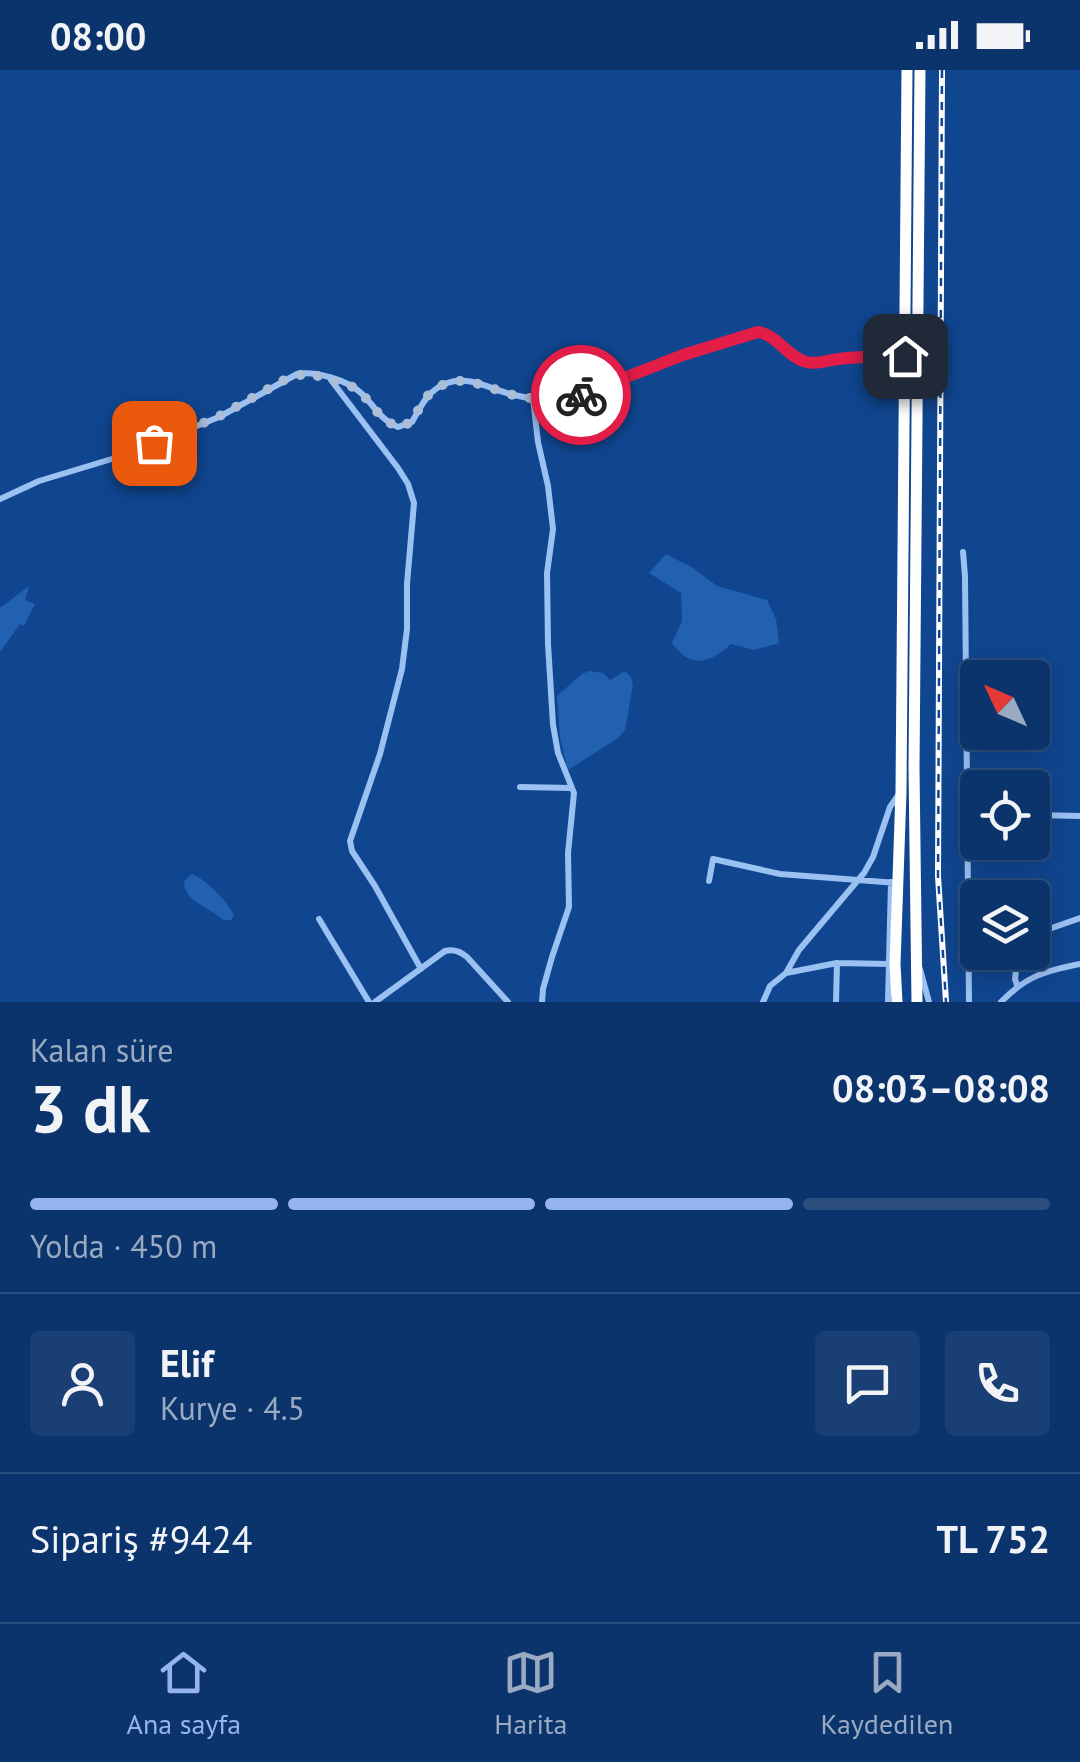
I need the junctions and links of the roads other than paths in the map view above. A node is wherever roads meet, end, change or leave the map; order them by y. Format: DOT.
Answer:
graph roads {
  1 [pos="908,70"];
  2 [pos="920,70"];
  3 [pos="905,356"];
  4 [pos="331,380"];
  5 [pos="533,398"];
  6 [pos="0,499"];
  7 [pos="962,552"];
  8 [pos="520,787"];
  9 [pos="572,788"];
  10 [pos="901,792"];
  11 [pos="1050,815"];
  12 [pos="1080,816"];
  13 [pos="968,880"];
  14 [pos="710,881"];
  15 [pos="858,882"];
  16 [pos="895,882"];
  17 [pos="1080,918"];
  18 [pos="319,919"];
  19 [pos="1050,929"];
  20 [pos="837,963"];
  21 [pos="894,964"];
  22 [pos="1080,964"];
  23 [pos="918,965"];
  24 [pos="421,968"];
  25 [pos="969,970"];
  26 [pos="1017,970"];
  27 [pos="786,973"];
  28 [pos="1017,986"];
  29 [pos="372,1002"];
  30 [pos="508,1002"];
  31 [pos="542,1002"];
  32 [pos="763,1002"];
  33 [pos="836,1002"];
  34 [pos="888,1002"];
  35 [pos="896,1002"];
  36 [pos="917,1002"];
  37 [pos="929,1002"];
  38 [pos="969,1002"];
  39 [pos="1002,1002"];
  1 -- 3 [label="highway"];
  2 -- 23 [label="highway"];
  3 -- 5 [label="street"];
  3 -- 10 [label="highway"];
  4 -- 5 [label="street"];
  4 -- 6 [label="street"];
  4 -- 24 [label="street"];
  5 -- 9 [label="street"];
  7 -- 13 [label="street"];
  8 -- 9 [label="street"];
  9 -- 31 [label="street"];
  10 -- 15 [label="street"];
  10 -- 16 [label="highway"];
  11 -- 12 [label="street"];
  14 -- 15 [label="street"];
  15 -- 16 [label="street"];
  15 -- 27 [label="street"];
  16 -- 21 [label="highway"];
  17 -- 19 [label="street"];
  18 -- 29 [label="street"];
  20 -- 21 [label="street"];
  20 -- 27 [label="street"];
  20 -- 33 [label="street"];
  21 -- 23 [label="highway"];
  21 -- 23 [label="highway"];
  21 -- 34 [label="street"];
  21 -- 35 [label="highway"];
  22 -- 28 [label="street"];
  23 -- 36 [label="highway"];
  23 -- 37 [label="street"];
  24 -- 29 [label="street"];
  24 -- 30 [label="street"];
  25 -- 38 [label="street"];
  26 -- 28 [label="street"];
  27 -- 32 [label="street"];
  28 -- 39 [label="street"];
}
